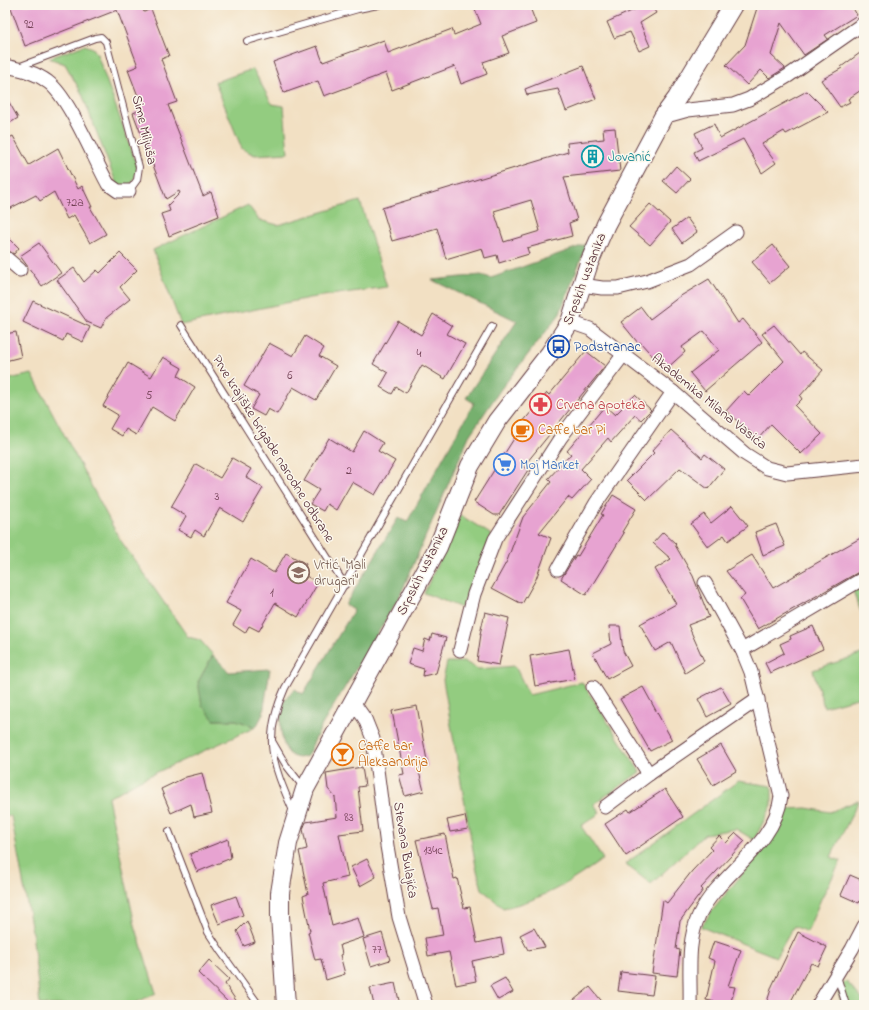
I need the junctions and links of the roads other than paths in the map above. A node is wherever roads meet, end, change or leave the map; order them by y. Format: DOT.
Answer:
graph roads {
  1 [pos="378,5"];
  2 [pos="733,5"];
  3 [pos="864,24"];
  4 [pos="247,41"];
  5 [pos="10,67"];
  6 [pos="663,117"];
  7 [pos="129,191"];
  8 [pos="736,232"];
  9 [pos="5,257"];
  10 [pos="20,270"];
  11 [pos="582,285"];
  12 [pos="570,322"];
  13 [pos="181,325"];
  14 [pos="492,326"];
  15 [pos="624,354"];
  16 [pos="673,392"];
  17 [pos="864,465"];
  18 [pos="558,569"];
  19 [pos="864,578"];
  20 [pos="705,583"];
  21 [pos="345,585"];
  22 [pos="460,650"];
  23 [pos="742,650"];
  24 [pos="593,687"];
  25 [pos="758,699"];
  26 [pos="353,702"];
  27 [pos="271,740"];
  28 [pos="649,774"];
  29 [pos="305,789"];
  30 [pos="605,807"];
  31 [pos="295,815"];
  32 [pos="169,831"];
  33 [pos="864,926"];
  34 [pos="837,974"];
  35 [pos="259,1005"];
  36 [pos="286,1005"];
  37 [pos="426,1005"];
  38 [pos="690,1005"];
  39 [pos="818,1005"];
  40 [pos="846,1005"];
  1 -- 4 [label="lane"];
  2 -- 6 [label="street, Srpskih ustanika"];
  3 -- 6 [label="street"];
  5 -- 7 [label="street, Sime Miljuša"];
  5 -- 7 [label="lane, Sime Miljuša"];
  6 -- 11 [label="street, Srpskih ustanika"];
  8 -- 11 [label="street"];
  9 -- 10 [label="street"];
  11 -- 12 [label="street, Srpskih ustanika"];
  12 -- 15 [label="street, Akademika Milana Vasića"];
  12 -- 26 [label="street, Srpskih ustanika"];
  13 -- 21 [label="lane, Prve krajiške brigade narodne odbrane"];
  14 -- 21 [label="lane"];
  15 -- 16 [label="street, Akademika Milana Vasića"];
  15 -- 22 [label="street"];
  16 -- 17 [label="street, Akademika Milana Vasića"];
  16 -- 18 [label="street"];
  19 -- 23 [label="street"];
  20 -- 23 [label="street"];
  21 -- 27 [label="lane"];
  23 -- 25 [label="street"];
  24 -- 28 [label="street"];
  25 -- 28 [label="street"];
  25 -- 38 [label="street"];
  26 -- 29 [label="street, Srpskih ustanika"];
  26 -- 37 [label="street, Stevana Bulajića"];
  27 -- 29 [label="lane"];
  27 -- 31 [label="lane"];
  28 -- 30 [label="street"];
  29 -- 31 [label="street, Srpskih ustanika"];
  31 -- 36 [label="street, Srpskih ustanika"];
  32 -- 35 [label="lane"];
  33 -- 34 [label="street"];
  34 -- 39 [label="street"];
  34 -- 40 [label="lane"];
}
